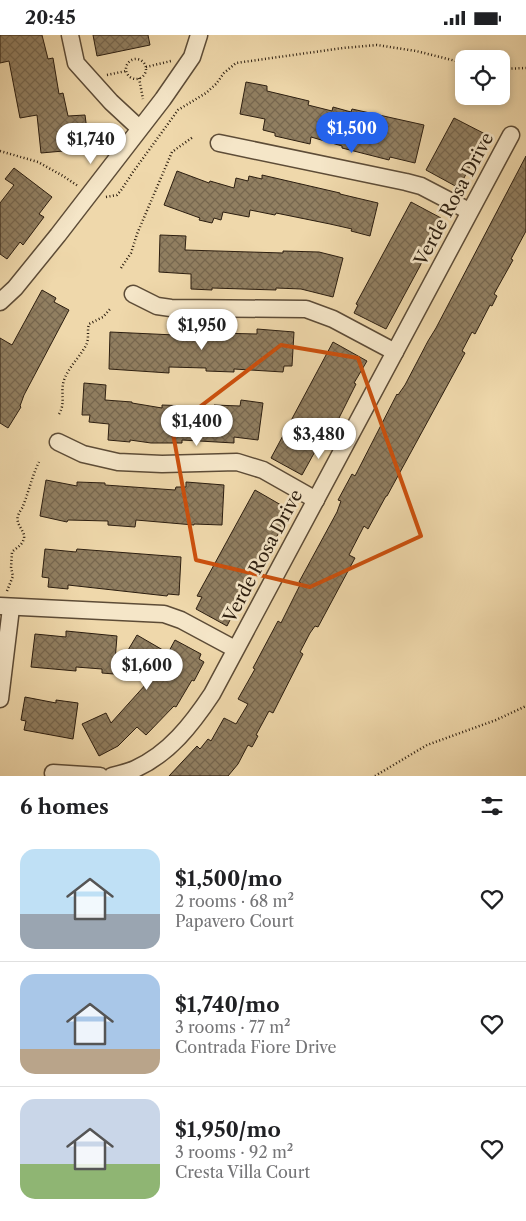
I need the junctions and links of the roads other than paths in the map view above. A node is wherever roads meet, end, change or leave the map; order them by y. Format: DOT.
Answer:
graph roads {
  1 [pos="70,35"];
  2 [pos="199,35"];
  3 [pos="139,128"];
  4 [pos="511,135"];
  5 [pos="218,143"];
  6 [pos="469,211"];
  7 [pos="133,294"];
  8 [pos="0,302"];
  9 [pos="395,352"];
  10 [pos="58,442"];
  11 [pos="316,499"];
  12 [pos="6,603"];
  13 [pos="235,649"];
  14 [pos="0,699"];
  15 [pos="53,773"];
  16 [pos="100,776"];
  17 [pos="112,776"];
  1 -- 3 [label="street"];
  2 -- 3 [label="street"];
  3 -- 8 [label="street"];
  4 -- 6 [label="street, Verde Rosa Drive"];
  5 -- 6 [label="street"];
  6 -- 9 [label="street, Verde Rosa Drive"];
  7 -- 9 [label="street"];
  9 -- 11 [label="street, Verde Rosa Drive"];
  10 -- 11 [label="street"];
  11 -- 13 [label="street, Verde Rosa Drive"];
  12 -- 13 [label="street"];
  12 -- 14 [label="street"];
  13 -- 17 [label="street, Verde Rosa Drive"];
  15 -- 16 [label="street"];
}
